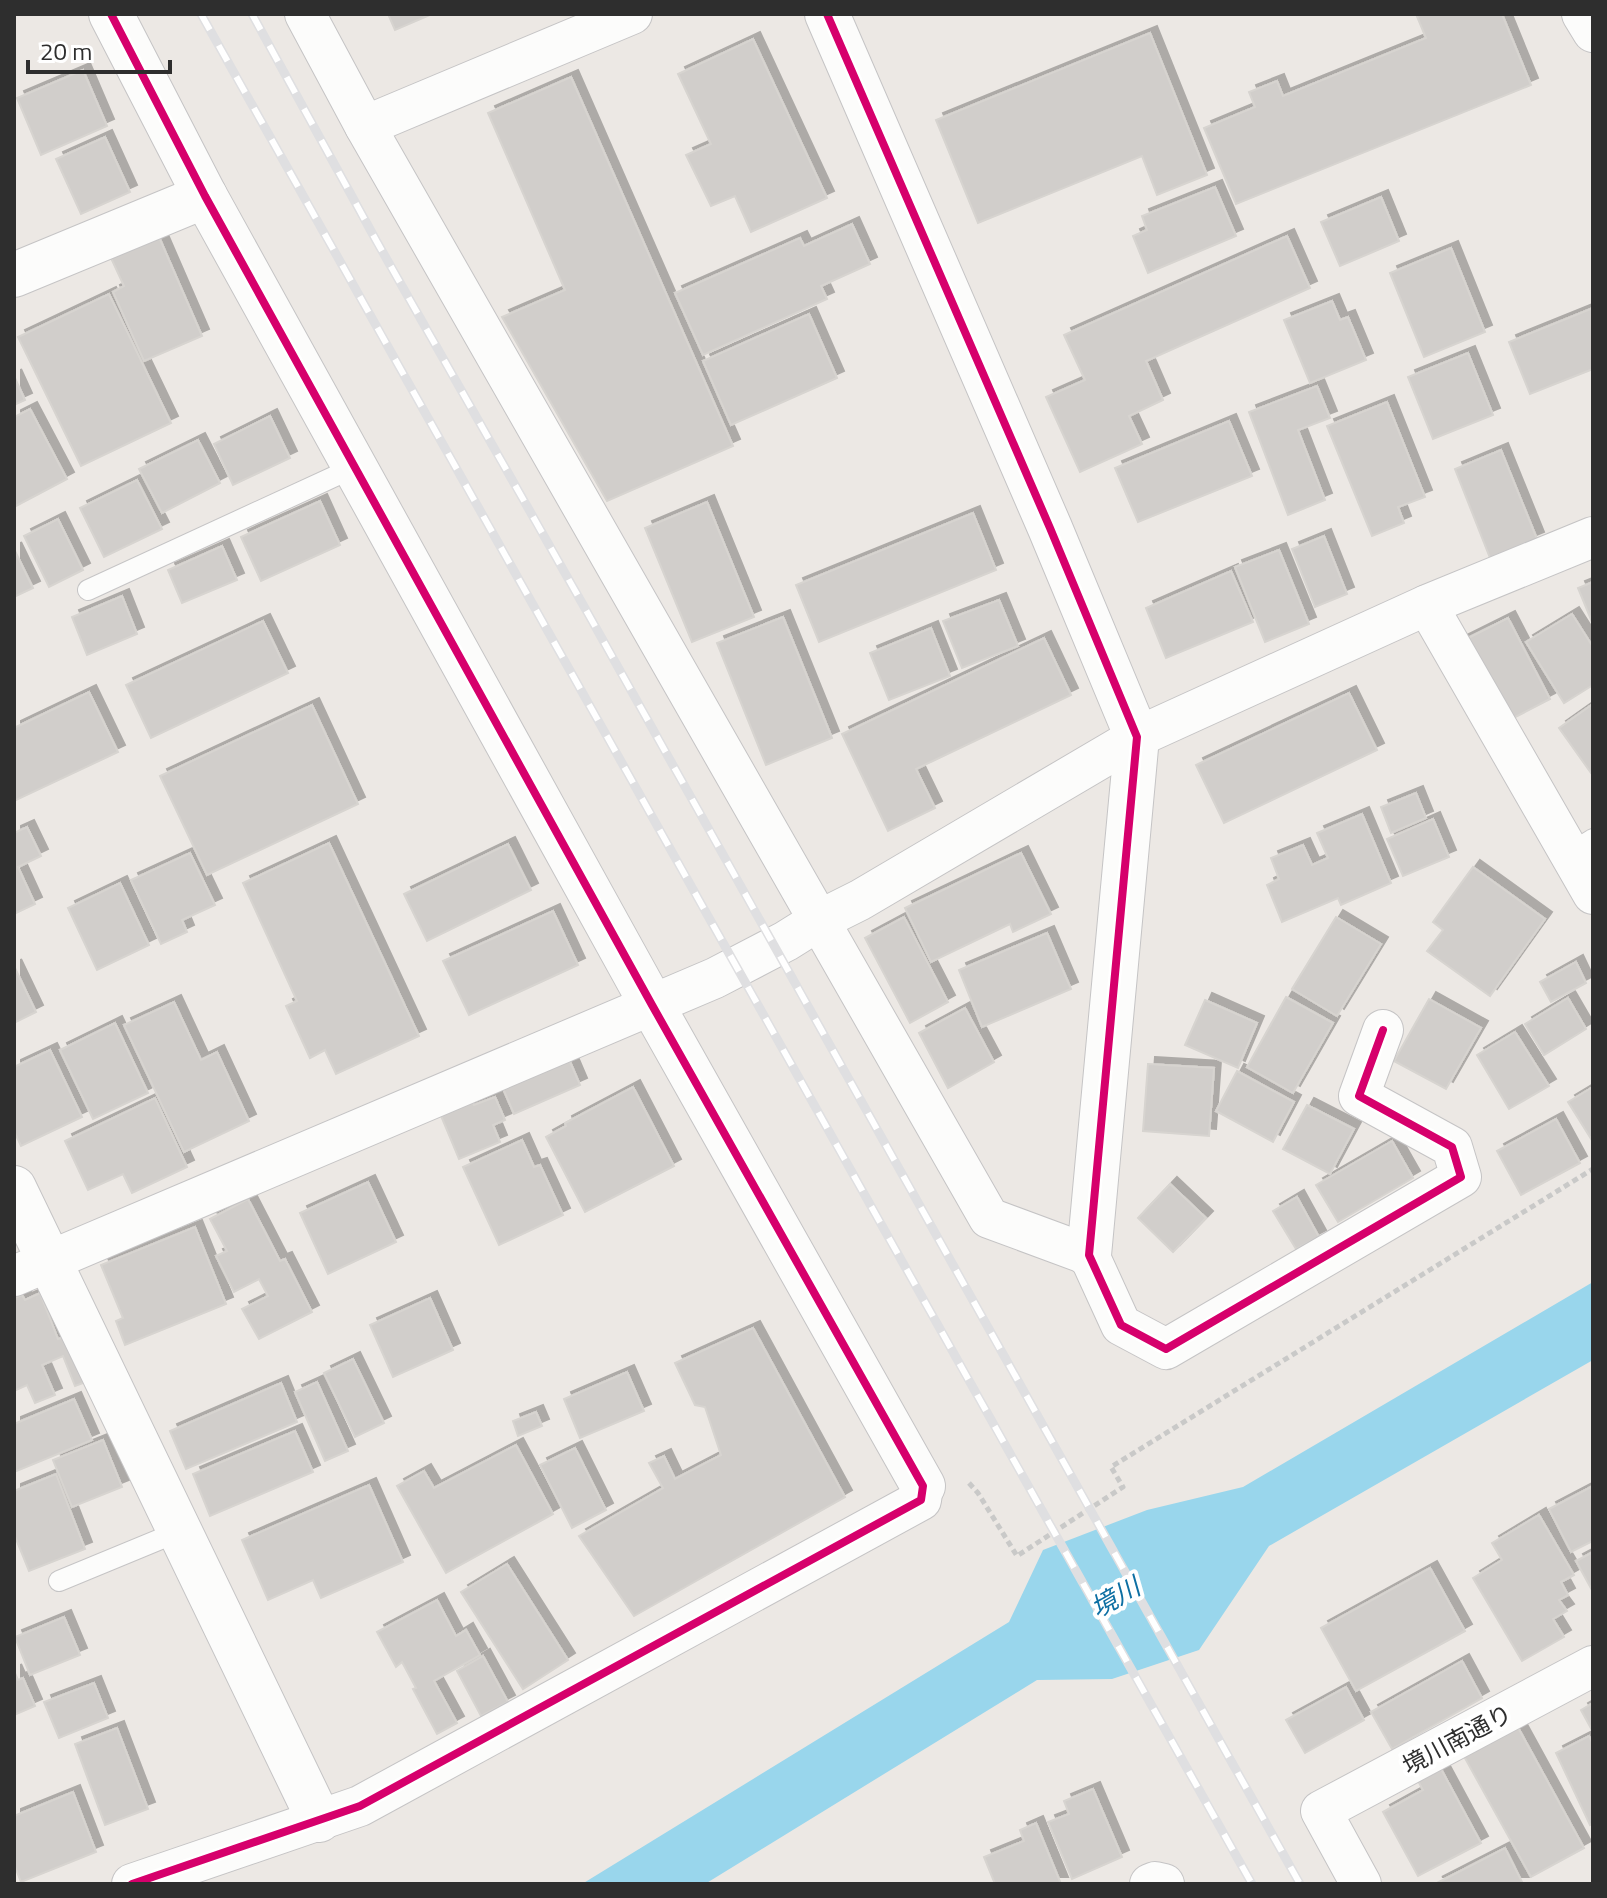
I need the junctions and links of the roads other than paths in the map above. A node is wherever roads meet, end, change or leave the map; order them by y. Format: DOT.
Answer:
graph roads {
  1 [pos="111,14"];
  2 [pos="305,14"];
  3 [pos="632,14"];
  4 [pos="827,14"];
  5 [pos="1582,14"];
  6 [pos="1593,32"];
  7 [pos="365,126"];
  8 [pos="205,196"];
  9 [pos="14,275"];
  10 [pos="355,467"];
  11 [pos="1593,537"];
  12 [pos="88,590"];
  13 [pos="1427,605"];
  14 [pos="1137,737"];
  15 [pos="1581,846"];
  16 [pos="1593,894"];
  17 [pos="818,921"];
  18 [pos="652,1005"];
  19 [pos="1383,1030"];
  20 [pos="14,1188"];
  21 [pos="1089,1255"];
  22 [pos="32,1268"];
  23 [pos="923,1486"];
  24 [pos="180,1531"];
  25 [pos="59,1581"];
  26 [pos="1593,1666"];
  27 [pos="319,1820"];
  28 [pos="132,1884"];
  29 [pos="1150,1884"];
  30 [pos="1164,1884"];
  31 [pos="1361,1884"];
  1 -- 8 [label="street"];
  2 -- 7 [label="street"];
  3 -- 7 [label="street"];
  4 -- 14 [label="street"];
  5 -- 6 [label="street"];
  7 -- 17 [label="street"];
  8 -- 9 [label="street"];
  8 -- 10 [label="street"];
  10 -- 12 [label="lane"];
  10 -- 18 [label="street"];
  11 -- 13 [label="street"];
  13 -- 14 [label="street"];
  13 -- 15 [label="street"];
  14 -- 17 [label="street"];
  14 -- 21 [label="street"];
  15 -- 16 [label="street"];
  17 -- 18 [label="street"];
  17 -- 21 [label="street"];
  18 -- 22 [label="street"];
  18 -- 23 [label="street"];
  19 -- 21 [label="street"];
  20 -- 22 [label="street"];
  22 -- 24 [label="street"];
  23 -- 27 [label="street"];
  24 -- 25 [label="lane"];
  24 -- 27 [label="street"];
  26 -- 31 [label="street, 境川南通り"];
  27 -- 28 [label="street"];
  29 -- 30 [label="street"];
}
